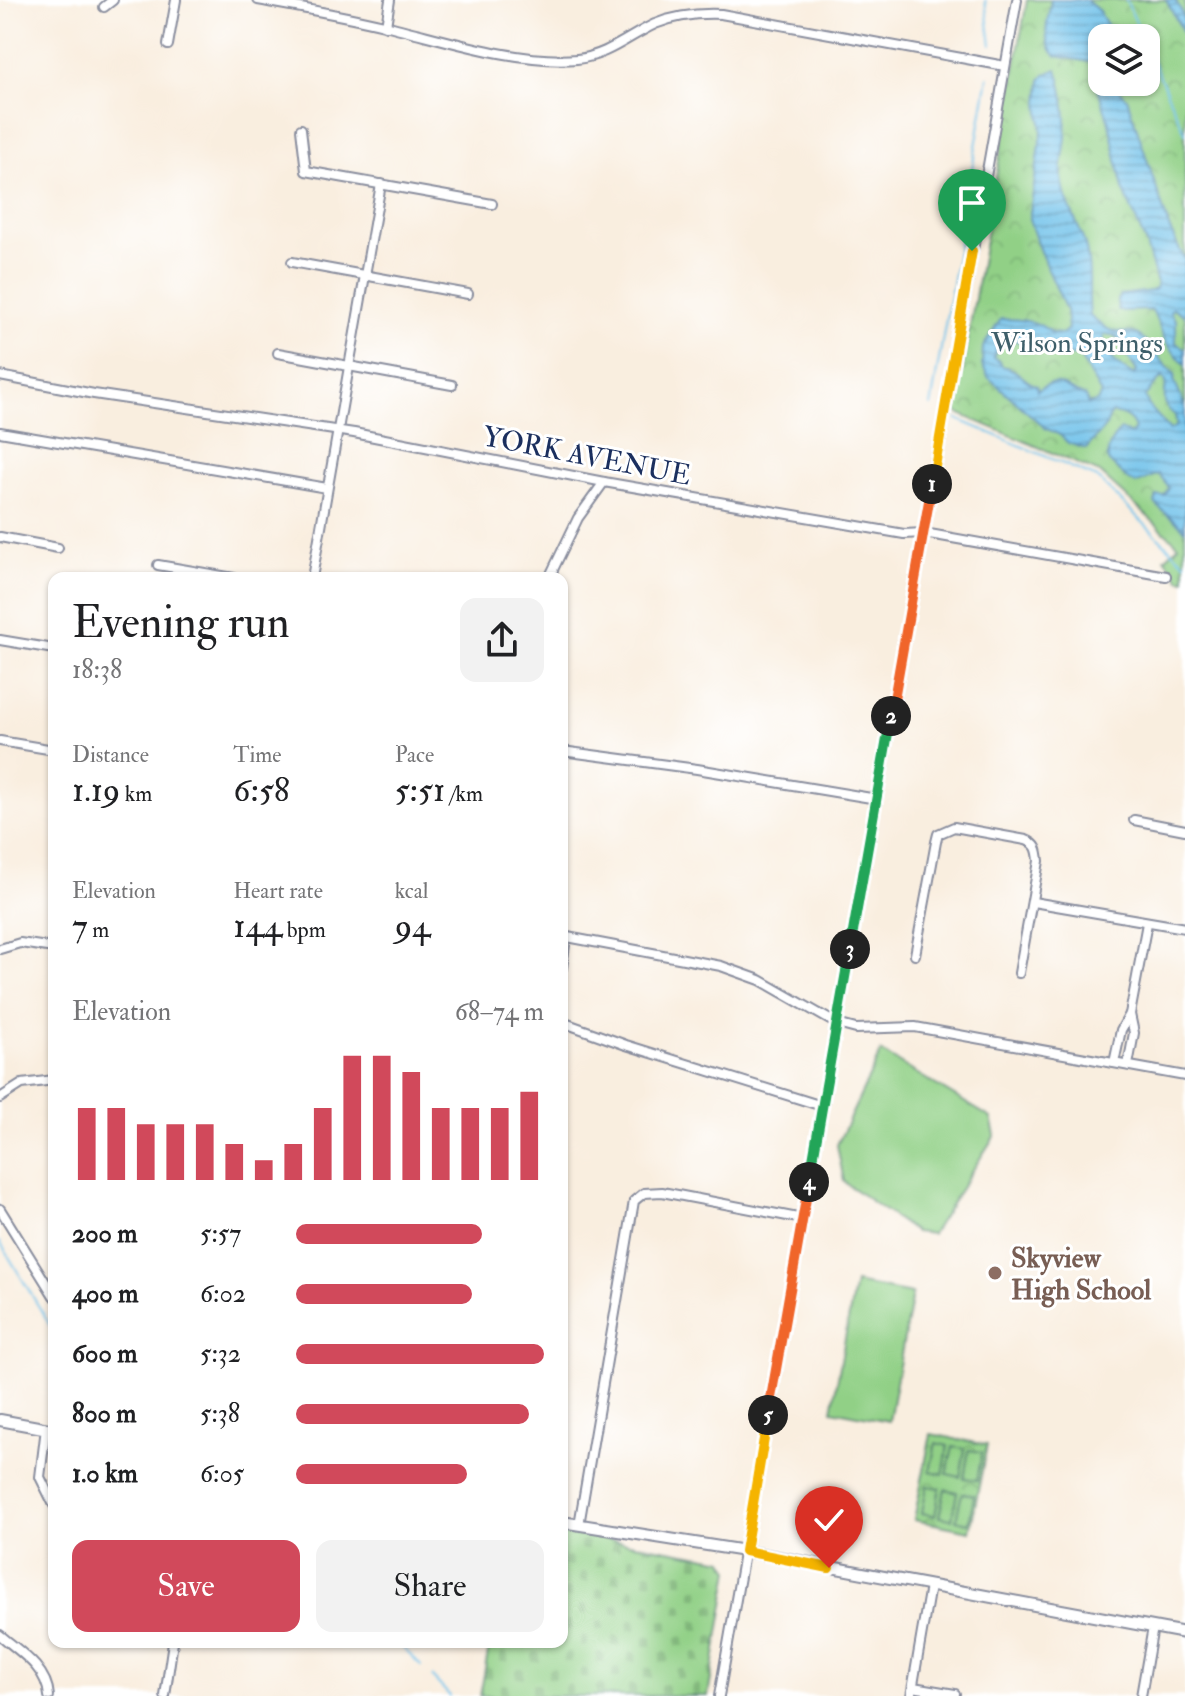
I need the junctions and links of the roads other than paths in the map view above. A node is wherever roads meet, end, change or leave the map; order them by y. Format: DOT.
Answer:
graph roads {
  1 [pos="113,0"];
  2 [pos="176,0"];
  3 [pos="258,0"];
  4 [pos="390,0"];
  5 [pos="1017,0"];
  6 [pos="104,7"];
  7 [pos="386,26"];
  8 [pos="168,45"];
  9 [pos="1005,66"];
  10 [pos="301,129"];
  11 [pos="381,184"];
  12 [pos="492,204"];
  13 [pos="292,262"];
  14 [pos="365,275"];
  15 [pos="468,294"];
  16 [pos="278,353"];
  17 [pos="349,366"];
  18 [pos="0,376"];
  19 [pos="452,385"];
  20 [pos="338,430"];
  21 [pos="0,432"];
  22 [pos="604,482"];
  23 [pos="327,488"];
  24 [pos="924,533"];
  25 [pos="0,537"];
  26 [pos="58,548"];
  27 [pos="158,565"];
  28 [pos="199,572"];
  29 [pos="313,572"];
  30 [pos="552,572"];
  31 [pos="1166,576"];
  32 [pos="0,640"];
  33 [pos="48,648"];
  34 [pos="0,741"];
  35 [pos="48,749"];
  36 [pos="568,752"];
  37 [pos="877,799"];
  38 [pos="1134,820"];
  39 [pos="1185,830"];
  40 [pos="1033,902"];
  41 [pos="1147,923"];
  42 [pos="1185,928"];
  43 [pos="568,937"];
  44 [pos="48,947"];
  45 [pos="0,949"];
  46 [pos="915,955"];
  47 [pos="1019,973"];
  48 [pos="1130,1014"];
  49 [pos="568,1024"];
  50 [pos="837,1024"];
  51 [pos="1114,1063"];
  52 [pos="1128,1065"];
  53 [pos="1185,1076"];
  54 [pos="48,1081"];
  55 [pos="0,1098"];
  56 [pos="822,1106"];
  57 [pos="0,1209"];
  58 [pos="803,1219"];
  59 [pos="48,1286"];
  60 [pos="0,1420"];
  61 [pos="48,1429"];
  62 [pos="48,1439"];
  63 [pos="48,1493"];
  64 [pos="568,1523"];
  65 [pos="579,1525"];
  66 [pos="745,1551"];
  67 [pos="930,1586"];
  68 [pos="1153,1627"];
  69 [pos="1185,1633"];
  70 [pos="0,1635"];
  71 [pos="172,1648"];
  72 [pos="912,1691"];
  73 [pos="955,1694"];
  74 [pos="49,1696"];
  75 [pos="165,1696"];
  76 [pos="719,1696"];
  77 [pos="1141,1696"];
  1 -- 6 [label="street"];
  2 -- 8 [label="street"];
  3 -- 7 [label="street"];
  4 -- 7 [label="street"];
  5 -- 9 [label="street"];
  7 -- 9 [label="street"];
  9 -- 24 [label="street"];
  10 -- 11 [label="street"];
  11 -- 12 [label="street"];
  11 -- 14 [label="street"];
  13 -- 14 [label="street"];
  14 -- 15 [label="street"];
  14 -- 17 [label="street"];
  16 -- 17 [label="street"];
  17 -- 19 [label="street"];
  17 -- 20 [label="street"];
  18 -- 20 [label="street, YORK AVENUE"];
  20 -- 22 [label="street, YORK AVENUE"];
  20 -- 23 [label="street"];
  21 -- 23 [label="street"];
  22 -- 24 [label="street, YORK AVENUE"];
  22 -- 30 [label="street"];
  23 -- 29 [label="street"];
  24 -- 31 [label="street, YORK AVENUE"];
  24 -- 37 [label="street"];
  25 -- 26 [label="street"];
  27 -- 28 [label="street"];
  32 -- 33 [label="street"];
  34 -- 35 [label="street"];
  36 -- 37 [label="street"];
  37 -- 50 [label="street"];
  38 -- 39 [label="street"];
  40 -- 41 [label="street"];
  40 -- 46 [label="street"];
  40 -- 47 [label="street"];
  41 -- 42 [label="street"];
  41 -- 48 [label="street"];
  43 -- 50 [label="street"];
  44 -- 45 [label="street"];
  48 -- 51 [label="street"];
  48 -- 52 [label="street"];
  49 -- 56 [label="street"];
  50 -- 51 [label="street"];
  50 -- 56 [label="street"];
  51 -- 52 [label="street"];
  52 -- 53 [label="street"];
  54 -- 55 [label="street"];
  56 -- 58 [label="street"];
  57 -- 59 [label="street"];
  58 -- 65 [label="street"];
  58 -- 66 [label="street"];
  60 -- 61 [label="main road"];
  62 -- 63 [label="street"];
  64 -- 65 [label="main road"];
  65 -- 66 [label="main road"];
  66 -- 67 [label="main road"];
  66 -- 76 [label="street"];
  67 -- 68 [label="main road"];
  67 -- 72 [label="street"];
  68 -- 69 [label="main road"];
  68 -- 77 [label="street"];
  70 -- 74 [label="street"];
  71 -- 75 [label="street"];
  72 -- 73 [label="street"];
}
